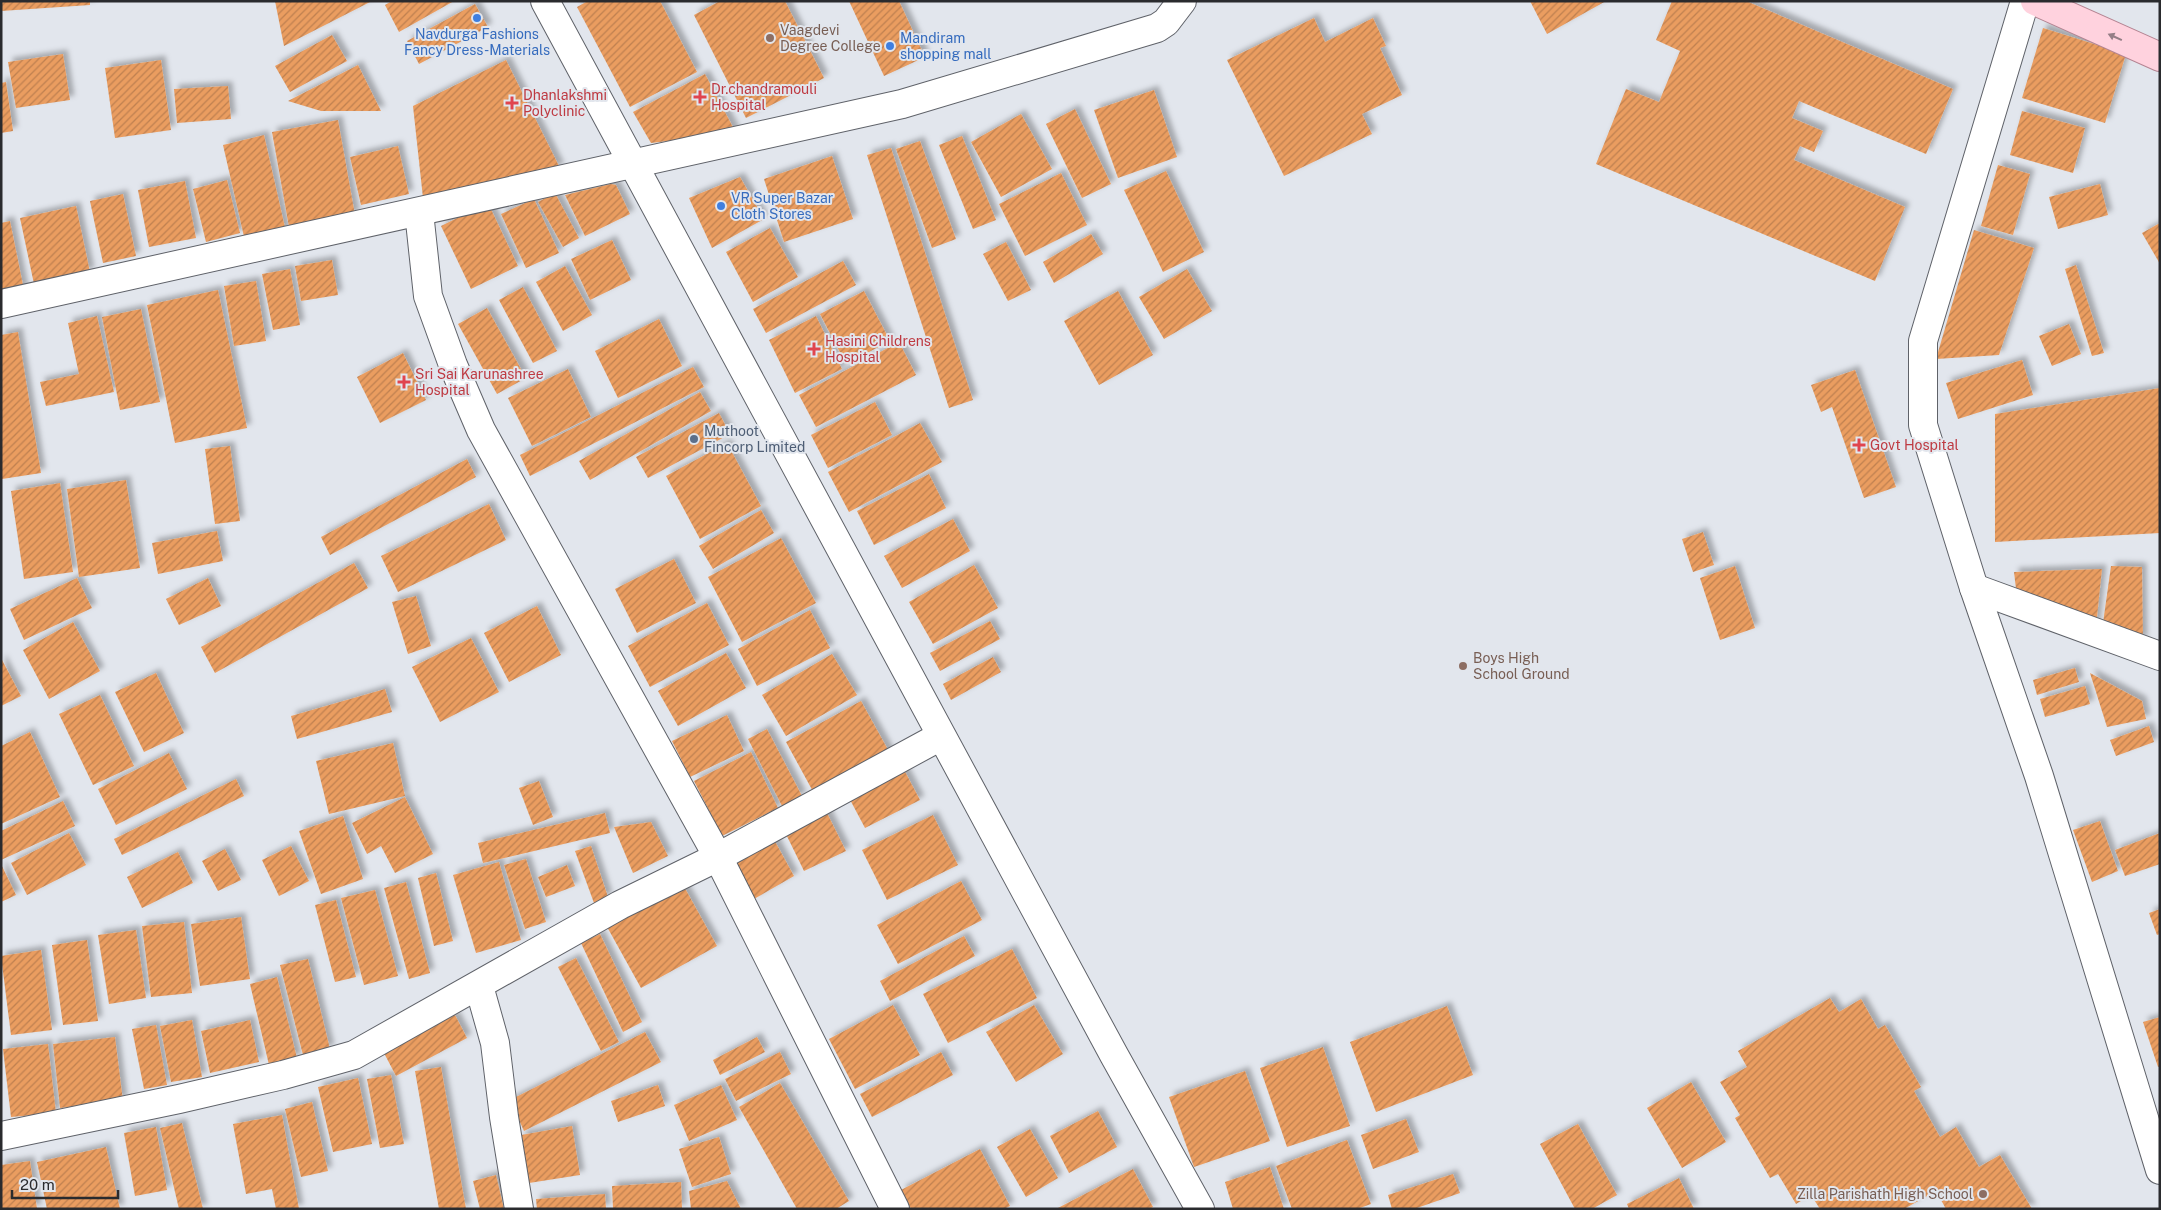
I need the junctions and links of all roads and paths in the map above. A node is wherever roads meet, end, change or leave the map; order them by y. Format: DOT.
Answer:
graph roads {
  1 [pos="545,1"];
  2 [pos="1182,1"];
  3 [pos="2025,1"];
  4 [pos="2035,1"];
  5 [pos="2160,57"];
  6 [pos="633,162"];
  7 [pos="419,212"];
  8 [pos="1,304"];
  9 [pos="1974,588"];
  10 [pos="2160,656"];
  11 [pos="941,736"];
  12 [pos="718,857"];
  13 [pos="479,986"];
  14 [pos="1,1136"];
  15 [pos="2160,1170"];
  16 [pos="519,1209"];
  17 [pos="895,1209"];
  18 [pos="1200,1209"];
  1 -- 6 [label="street"];
  2 -- 6 [label="street"];
  3 -- 9 [label="street"];
  5 -- 4 [label="main road, one-way"];
  6 -- 7 [label="street"];
  6 -- 11 [label="street"];
  7 -- 8 [label="street"];
  7 -- 12 [label="street"];
  9 -- 10 [label="street"];
  9 -- 15 [label="street"];
  11 -- 12 [label="street"];
  11 -- 18 [label="street"];
  12 -- 13 [label="street"];
  12 -- 17 [label="street"];
  13 -- 14 [label="street"];
  13 -- 16 [label="street"];
}
